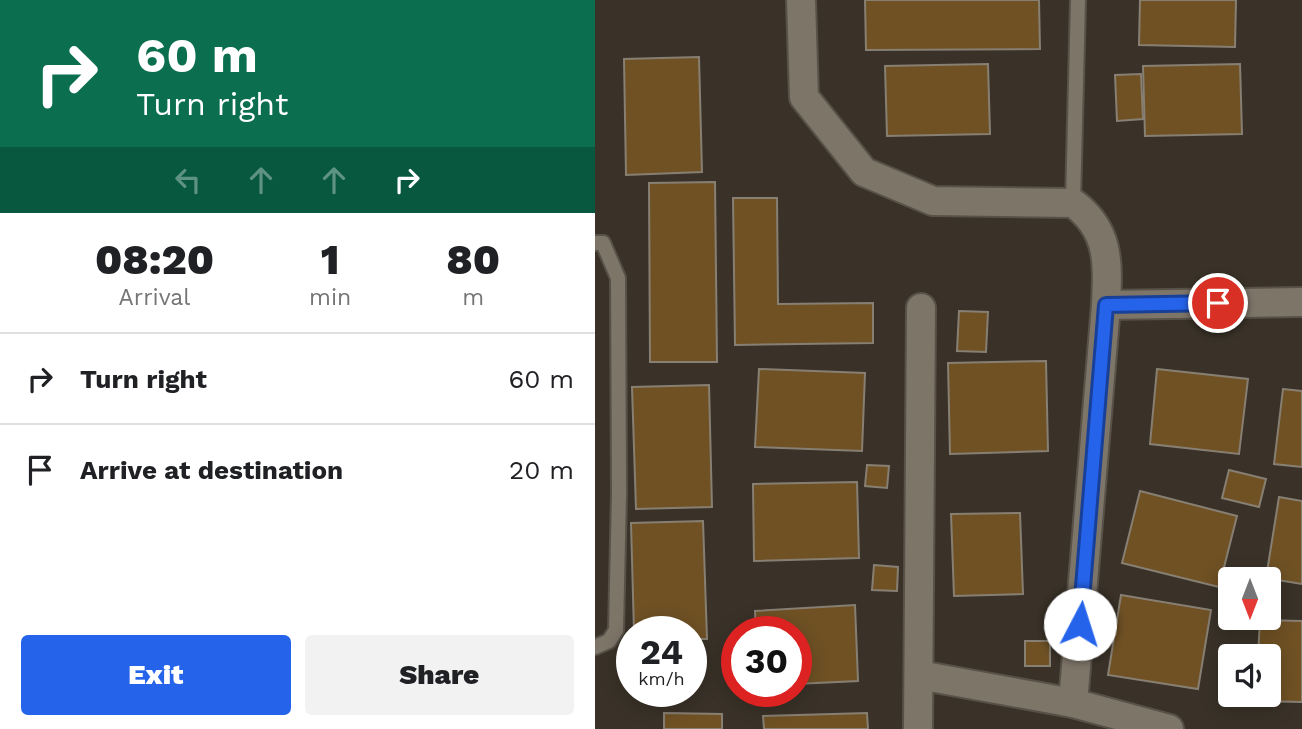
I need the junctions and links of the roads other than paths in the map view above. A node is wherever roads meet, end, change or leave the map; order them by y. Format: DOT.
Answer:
graph roads {
  1 [pos="801,0"];
  2 [pos="1078,0"];
  3 [pos="1073,203"];
  4 [pos="595,243"];
  5 [pos="1302,302"];
  6 [pos="1106,305"];
  7 [pos="921,308"];
  8 [pos="595,647"];
  9 [pos="919,675"];
  10 [pos="1073,703"];
  11 [pos="918,729"];
  12 [pos="1169,729"];
  1 -- 3 [label="street"];
  2 -- 3 [label="lane"];
  3 -- 6 [label="street"];
  4 -- 8 [label="lane"];
  5 -- 6 [label="street"];
  6 -- 10 [label="street"];
  7 -- 9 [label="street"];
  9 -- 10 [label="street"];
  9 -- 11 [label="street"];
  10 -- 12 [label="street"];
}
